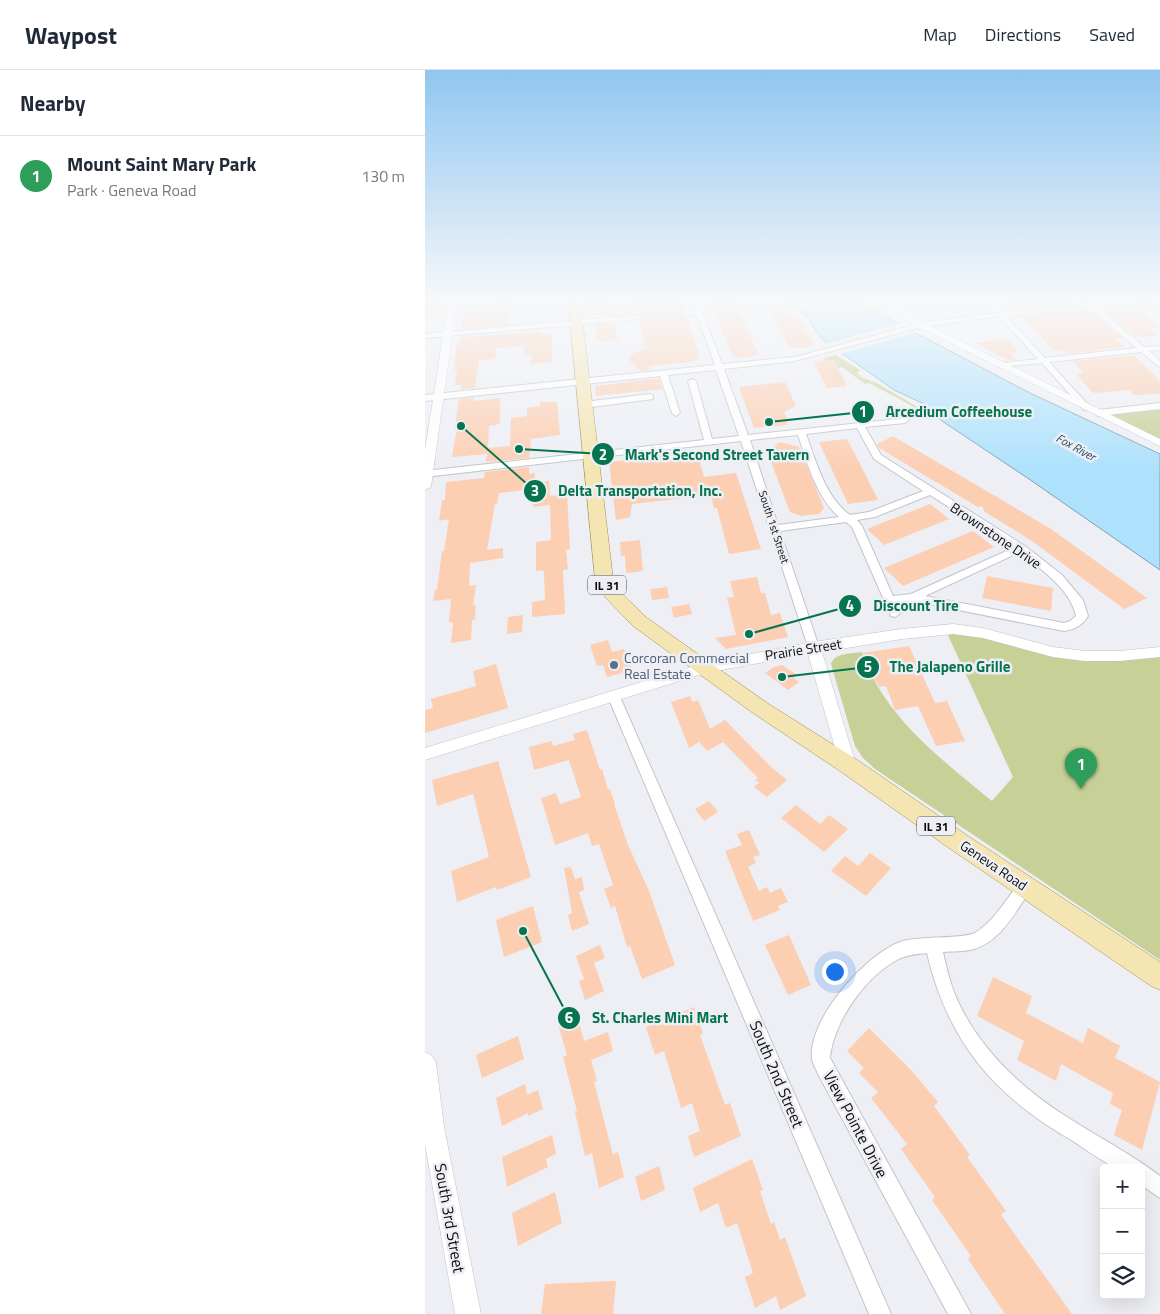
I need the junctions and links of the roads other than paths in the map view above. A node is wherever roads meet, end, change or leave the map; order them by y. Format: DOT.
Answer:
graph roads {
  1 [pos="444,358"];
  2 [pos="579,358"];
  3 [pos="715,358"];
  4 [pos="799,358"];
  5 [pos="988,358"];
  6 [pos="1064,358"];
  7 [pos="1045,360"];
  8 [pos="1002,365"];
  9 [pos="718,368"];
  10 [pos="664,374"];
  11 [pos="692,381"];
  12 [pos="581,383"];
  13 [pos="438,397"];
  14 [pos="425,398"];
  15 [pos="650,398"];
  16 [pos="584,405"];
  17 [pos="1160,406"];
  18 [pos="1087,408"];
  19 [pos="675,413"];
  20 [pos="1098,413"];
  21 [pos="905,420"];
  22 [pos="859,426"];
  23 [pos="801,432"];
  24 [pos="745,439"];
  25 [pos="709,443"];
  26 [pos="1160,443"];
  27 [pos="590,457"];
  28 [pos="426,474"];
  29 [pos="425,487"];
  30 [pos="931,491"];
  31 [pos="850,518"];
  32 [pos="775,529"];
  33 [pos="1021,548"];
  34 [pos="913,597"];
  35 [pos="889,600"];
  36 [pos="895,613"];
  37 [pos="813,647"];
  38 [pos="1160,652"];
  39 [pos="704,668"];
  40 [pos="614,697"];
  41 [pos="425,754"];
  42 [pos="848,765"];
  43 [pos="1025,886"];
  44 [pos="933,946"];
  45 [pos="1160,976"];
  46 [pos="425,1063"];
  47 [pos="1128,1164"];
  48 [pos="1145,1176"];
  49 [pos="1160,1188"];
  50 [pos="468,1314"];
  51 [pos="880,1314"];
  52 [pos="960,1314"];
  1 -- 13 [label="street"];
  2 -- 12 [label="main road, IL 31"];
  3 -- 9 [label="street, South 1st Street"];
  4 -- 9 [label="street"];
  5 -- 8 [label="street"];
  6 -- 7 [label="street"];
  7 -- 8 [label="street"];
  7 -- 18 [label="street"];
  8 -- 18 [label="street"];
  9 -- 10 [label="street"];
  9 -- 24 [label="street, South 1st Street"];
  10 -- 12 [label="street"];
  10 -- 19 [label="street"];
  11 -- 25 [label="street"];
  12 -- 13 [label="street"];
  12 -- 16 [label="main road, IL 31"];
  13 -- 14 [label="street"];
  13 -- 28 [label="street"];
  15 -- 16 [label="street"];
  16 -- 27 [label="main road, IL 31"];
  17 -- 20 [label="street"];
  18 -- 20 [label="street"];
  20 -- 26 [label="street"];
  21 -- 22 [label="street"];
  22 -- 23 [label="street"];
  22 -- 30 [label="street, Brownstone Drive"];
  23 -- 24 [label="street"];
  23 -- 31 [label="street"];
  24 -- 25 [label="street"];
  24 -- 32 [label="street, South 1st Street"];
  25 -- 27 [label="street"];
  27 -- 28 [label="street"];
  27 -- 39 [label="main road, IL 31"];
  28 -- 29 [label="street"];
  30 -- 31 [label="street"];
  30 -- 33 [label="street, Brownstone Drive"];
  31 -- 32 [label="street"];
  31 -- 35 [label="street"];
  32 -- 37 [label="street, South 1st Street"];
  33 -- 34 [label="street"];
  33 -- 34 [label="street, Brownstone Drive"];
  34 -- 35 [label="street"];
  35 -- 36 [label="street"];
  37 -- 38 [label="street, Prairie Street"];
  37 -- 39 [label="street, Prairie Street"];
  37 -- 42 [label="street"];
  39 -- 40 [label="street, Prairie Street"];
  39 -- 42 [label="main road, Geneva Road / IL 31"];
  40 -- 41 [label="street, Prairie Street"];
  40 -- 51 [label="street, South 2nd Street"];
  42 -- 43 [label="main road, Geneva Road / IL 31"];
  43 -- 44 [label="street, View Pointe Drive"];
  43 -- 45 [label="main road, Geneva Road / IL 31"];
  44 -- 47 [label="street"];
  44 -- 52 [label="street, View Pointe Drive"];
  46 -- 50 [label="street, South 3rd Street"];
  48 -- 49 [label="street"];
}
